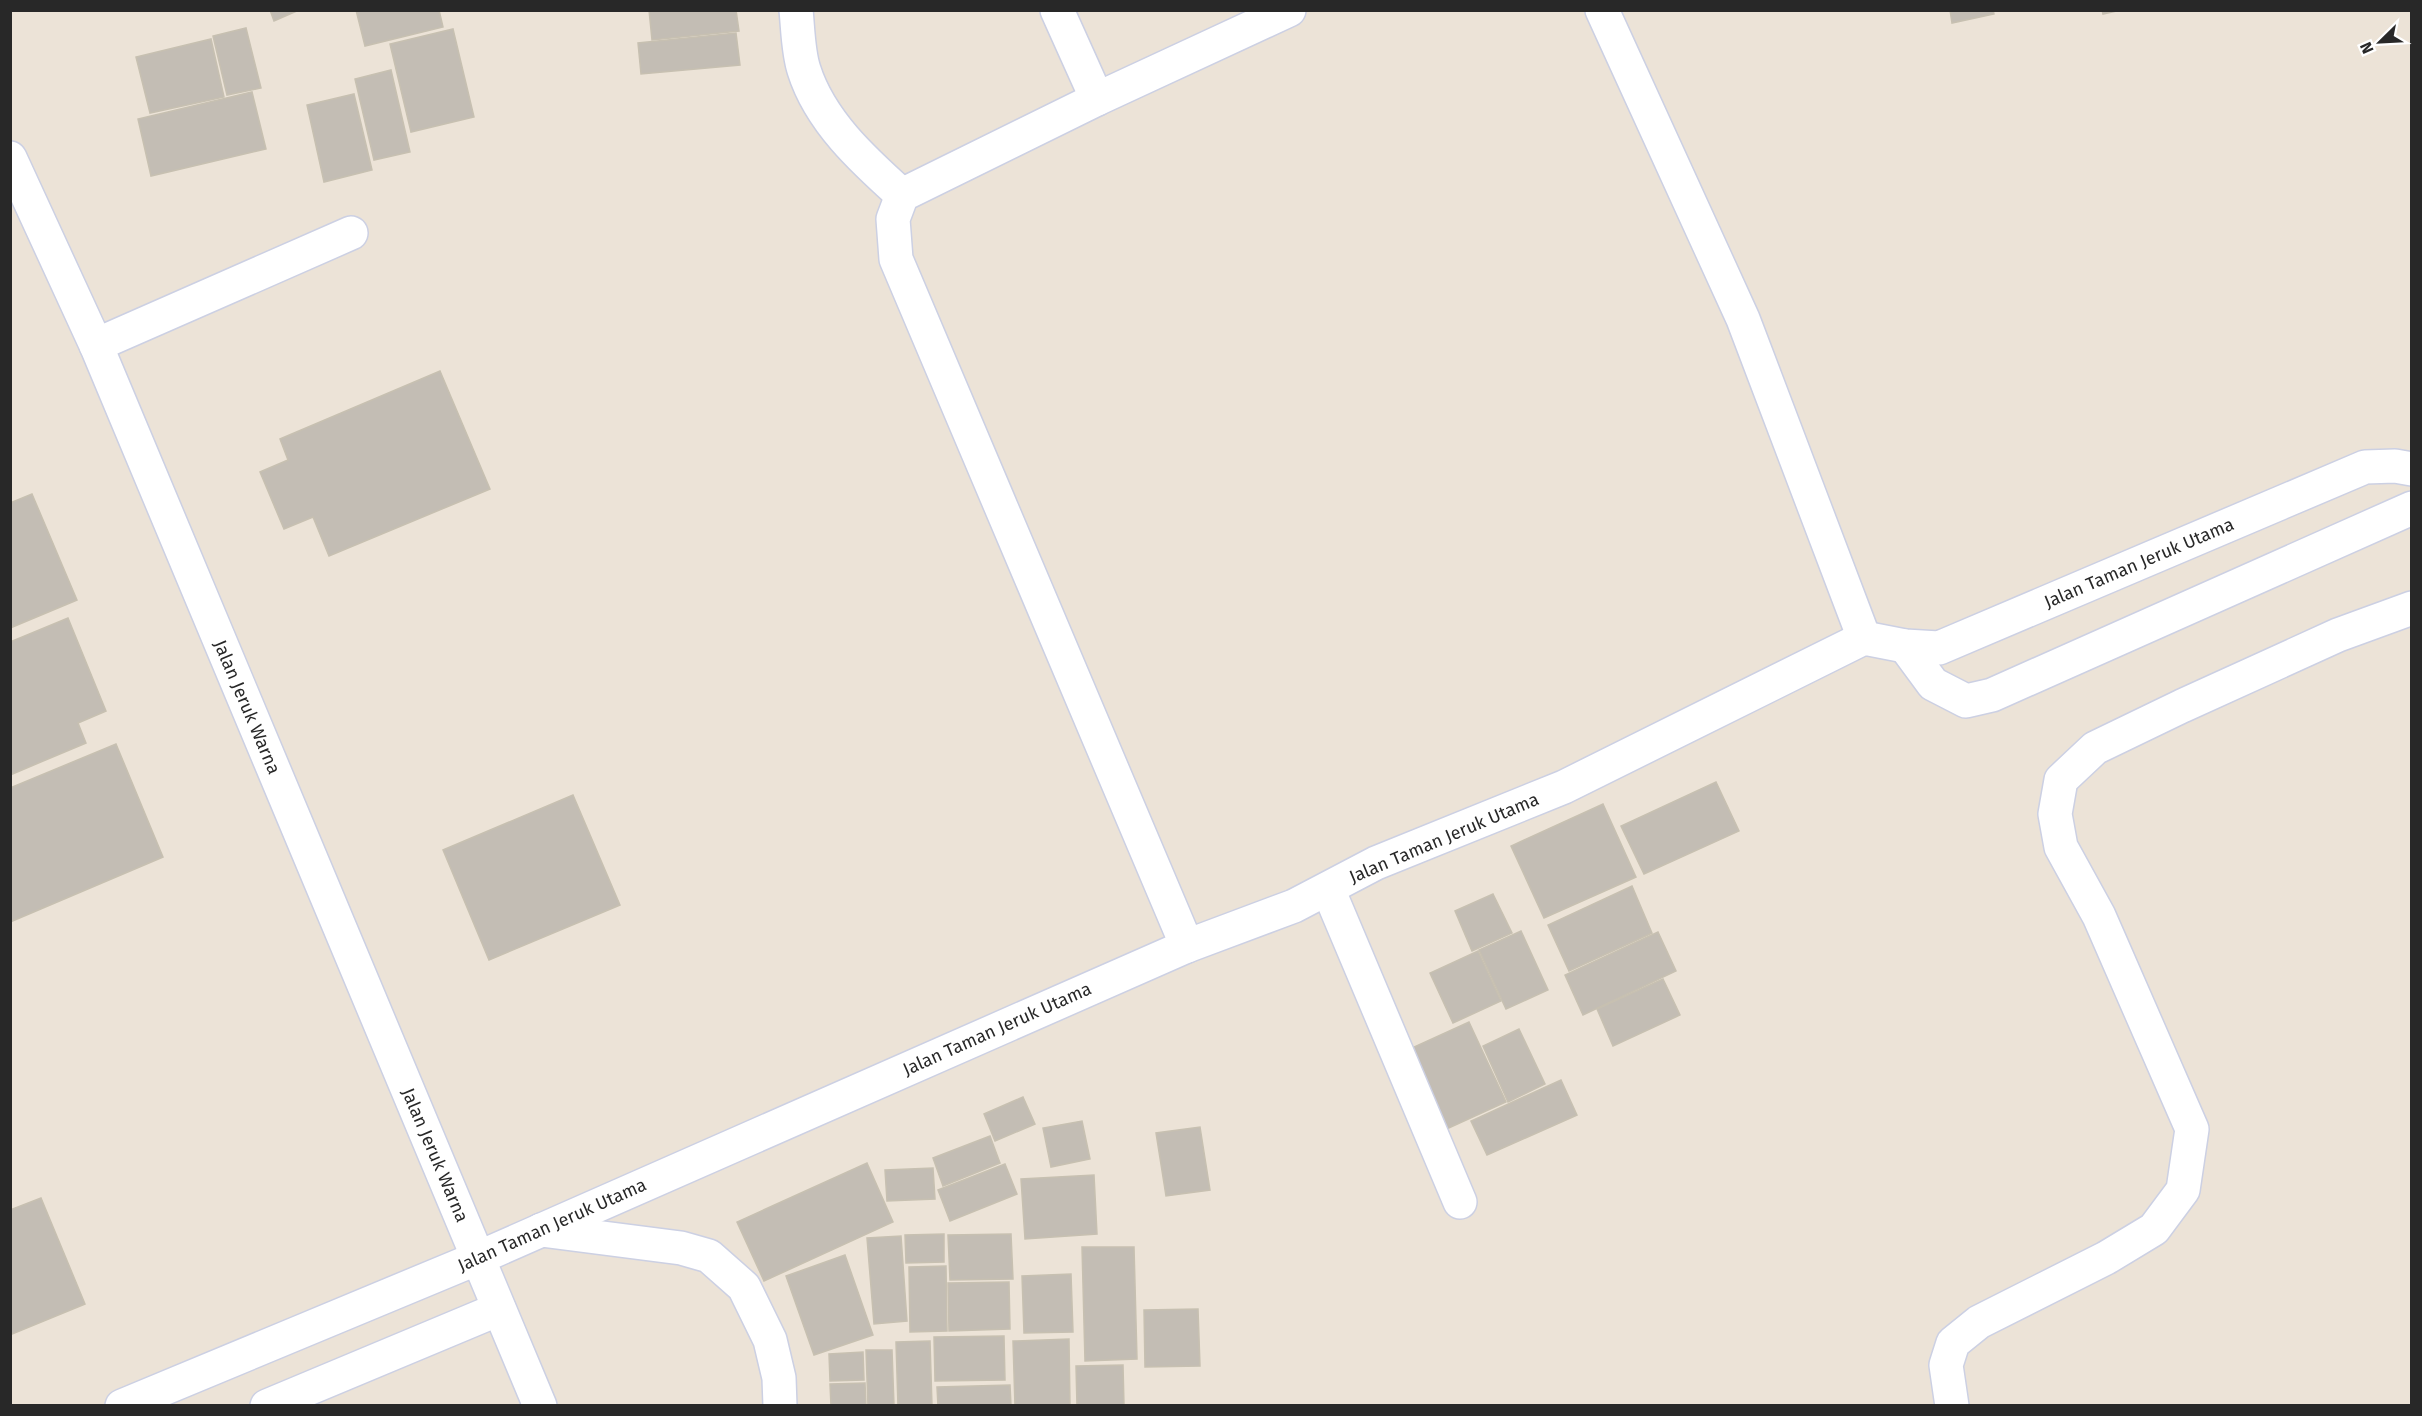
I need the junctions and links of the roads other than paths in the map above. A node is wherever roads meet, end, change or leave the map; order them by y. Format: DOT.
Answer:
graph roads {
  1 [pos="796,10"];
  2 [pos="1057,10"];
  3 [pos="1289,10"];
  4 [pos="1602,10"];
  5 [pos="1097,99"];
  6 [pos="10,158"];
  7 [pos="902,195"];
  8 [pos="351,233"];
  9 [pos="96,345"];
  10 [pos="2412,469"];
  11 [pos="2412,508"];
  12 [pos="2412,608"];
  13 [pos="1864,638"];
  14 [pos="1905,646"];
  15 [pos="1328,889"];
  16 [pos="1187,946"];
  17 [pos="1460,1202"];
  18 [pos="541,1230"];
  19 [pos="478,1258"];
  20 [pos="499,1309"];
  21 [pos="122,1406"];
  22 [pos="267,1406"];
  23 [pos="540,1406"];
  24 [pos="780,1406"];
  25 [pos="1952,1406"];
  1 -- 7 [label="street"];
  2 -- 5 [label="street"];
  3 -- 5 [label="street"];
  4 -- 13 [label="street"];
  5 -- 7 [label="street"];
  6 -- 9 [label="street, Jalan Jeruk Warna"];
  7 -- 16 [label="street"];
  8 -- 9 [label="street"];
  9 -- 19 [label="street, Jalan Jeruk Warna"];
  10 -- 14 [label="street, Jalan Taman Jeruk Utama"];
  11 -- 14 [label="street"];
  12 -- 25 [label="street"];
  13 -- 14 [label="street, Jalan Taman Jeruk Utama"];
  13 -- 15 [label="street, Jalan Taman Jeruk Utama"];
  15 -- 16 [label="street, Jalan Taman Jeruk Utama"];
  15 -- 17 [label="street"];
  16 -- 18 [label="street, Jalan Taman Jeruk Utama"];
  18 -- 19 [label="street, Jalan Taman Jeruk Utama"];
  18 -- 24 [label="street"];
  19 -- 20 [label="street, Jalan Jeruk Warna"];
  19 -- 21 [label="street, Jalan Taman Jeruk Utama"];
  20 -- 22 [label="street"];
  20 -- 23 [label="street, Jalan Jeruk Warna"];
}
